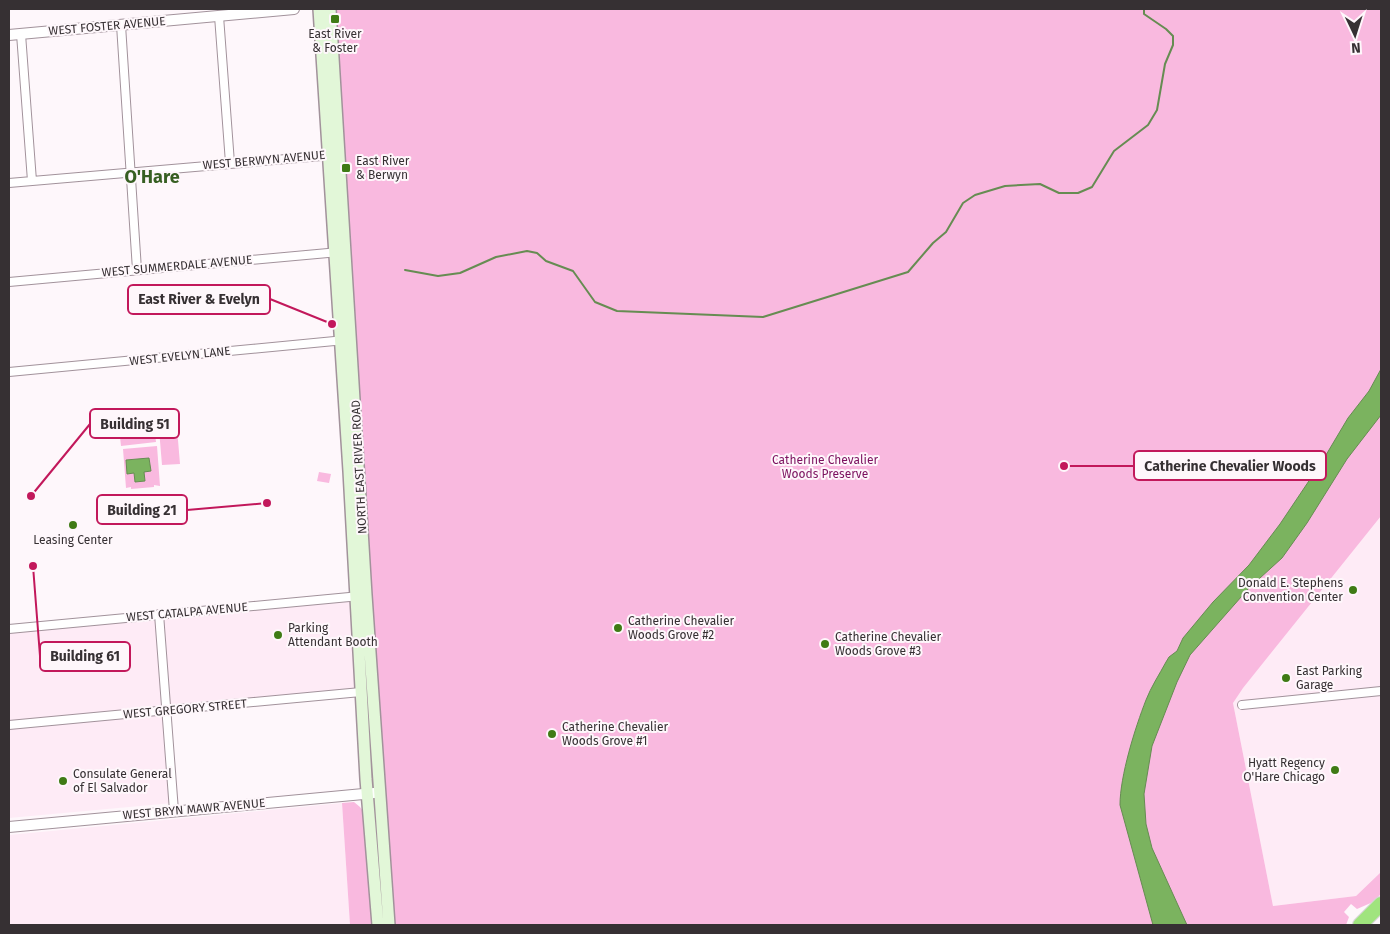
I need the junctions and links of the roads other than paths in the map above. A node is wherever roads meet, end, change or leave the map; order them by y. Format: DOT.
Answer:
graph roads {
  1 [pos="294,9"];
  2 [pos="320,9"];
  3 [pos="330,9"];
  4 [pos="219,16"];
  5 [pos="120,25"];
  6 [pos="21,34"];
  7 [pos="9,35"];
  8 [pos="334,155"];
  9 [pos="230,163"];
  10 [pos="130,172"];
  11 [pos="32,181"];
  12 [pos="9,183"];
  13 [pos="340,252"];
  14 [pos="137,270"];
  15 [pos="9,282"];
  16 [pos="346,340"];
  17 [pos="9,372"];
  18 [pos="361,596"];
  19 [pos="159,614"];
  20 [pos="9,629"];
  21 [pos="1381,691"];
  22 [pos="361,692"];
  23 [pos="1242,705"];
  24 [pos="166,710"];
  25 [pos="9,725"];
  26 [pos="380,792"];
  27 [pos="367,793"];
  28 [pos="174,812"];
  29 [pos="9,827"];
  30 [pos="1381,904"];
  31 [pos="378,925"];
  32 [pos="389,925"];
  33 [pos="1360,925"];
  1 -- 4 [label="street, WEST FOSTER AVENUE"];
  2 -- 8 [label="main road, NORTH EAST RIVER ROAD"];
  3 -- 8 [label="main road, NORTH EAST RIVER ROAD"];
  4 -- 5 [label="street, WEST FOSTER AVENUE"];
  4 -- 9 [label="street"];
  5 -- 6 [label="street, WEST FOSTER AVENUE"];
  5 -- 10 [label="street"];
  6 -- 7 [label="street, WEST FOSTER AVENUE"];
  6 -- 11 [label="street"];
  8 -- 9 [label="street, WEST BERWYN AVENUE"];
  8 -- 13 [label="main road, NORTH EAST RIVER ROAD"];
  9 -- 10 [label="street, WEST BERWYN AVENUE"];
  10 -- 11 [label="street, WEST BERWYN AVENUE"];
  10 -- 14 [label="street"];
  11 -- 12 [label="street, WEST BERWYN AVENUE"];
  13 -- 14 [label="street, WEST SUMMERDALE AVENUE"];
  13 -- 16 [label="main road, NORTH EAST RIVER ROAD"];
  14 -- 15 [label="street, WEST SUMMERDALE AVENUE"];
  16 -- 17 [label="street, WEST EVELYN LANE"];
  16 -- 18 [label="main road, NORTH EAST RIVER ROAD"];
  18 -- 19 [label="street, WEST CATALPA AVENUE"];
  18 -- 22 [label="main road, NORTH EAST RIVER ROAD"];
  18 -- 26 [label="main road, NORTH EAST RIVER ROAD"];
  19 -- 20 [label="street, WEST CATALPA AVENUE"];
  19 -- 24 [label="street"];
  21 -- 23 [label="street"];
  22 -- 24 [label="street, WEST GREGORY STREET"];
  22 -- 27 [label="main road, NORTH EAST RIVER ROAD"];
  24 -- 25 [label="street, WEST GREGORY STREET"];
  24 -- 28 [label="street"];
  26 -- 27 [label="street, WEST BRYN MAWR AVENUE"];
  26 -- 32 [label="main road, NORTH EAST RIVER ROAD"];
  27 -- 28 [label="street, WEST BRYN MAWR AVENUE"];
  27 -- 31 [label="main road, NORTH EAST RIVER ROAD"];
  28 -- 29 [label="street, WEST BRYN MAWR AVENUE"];
  30 -- 33 [label="highway"];
}
